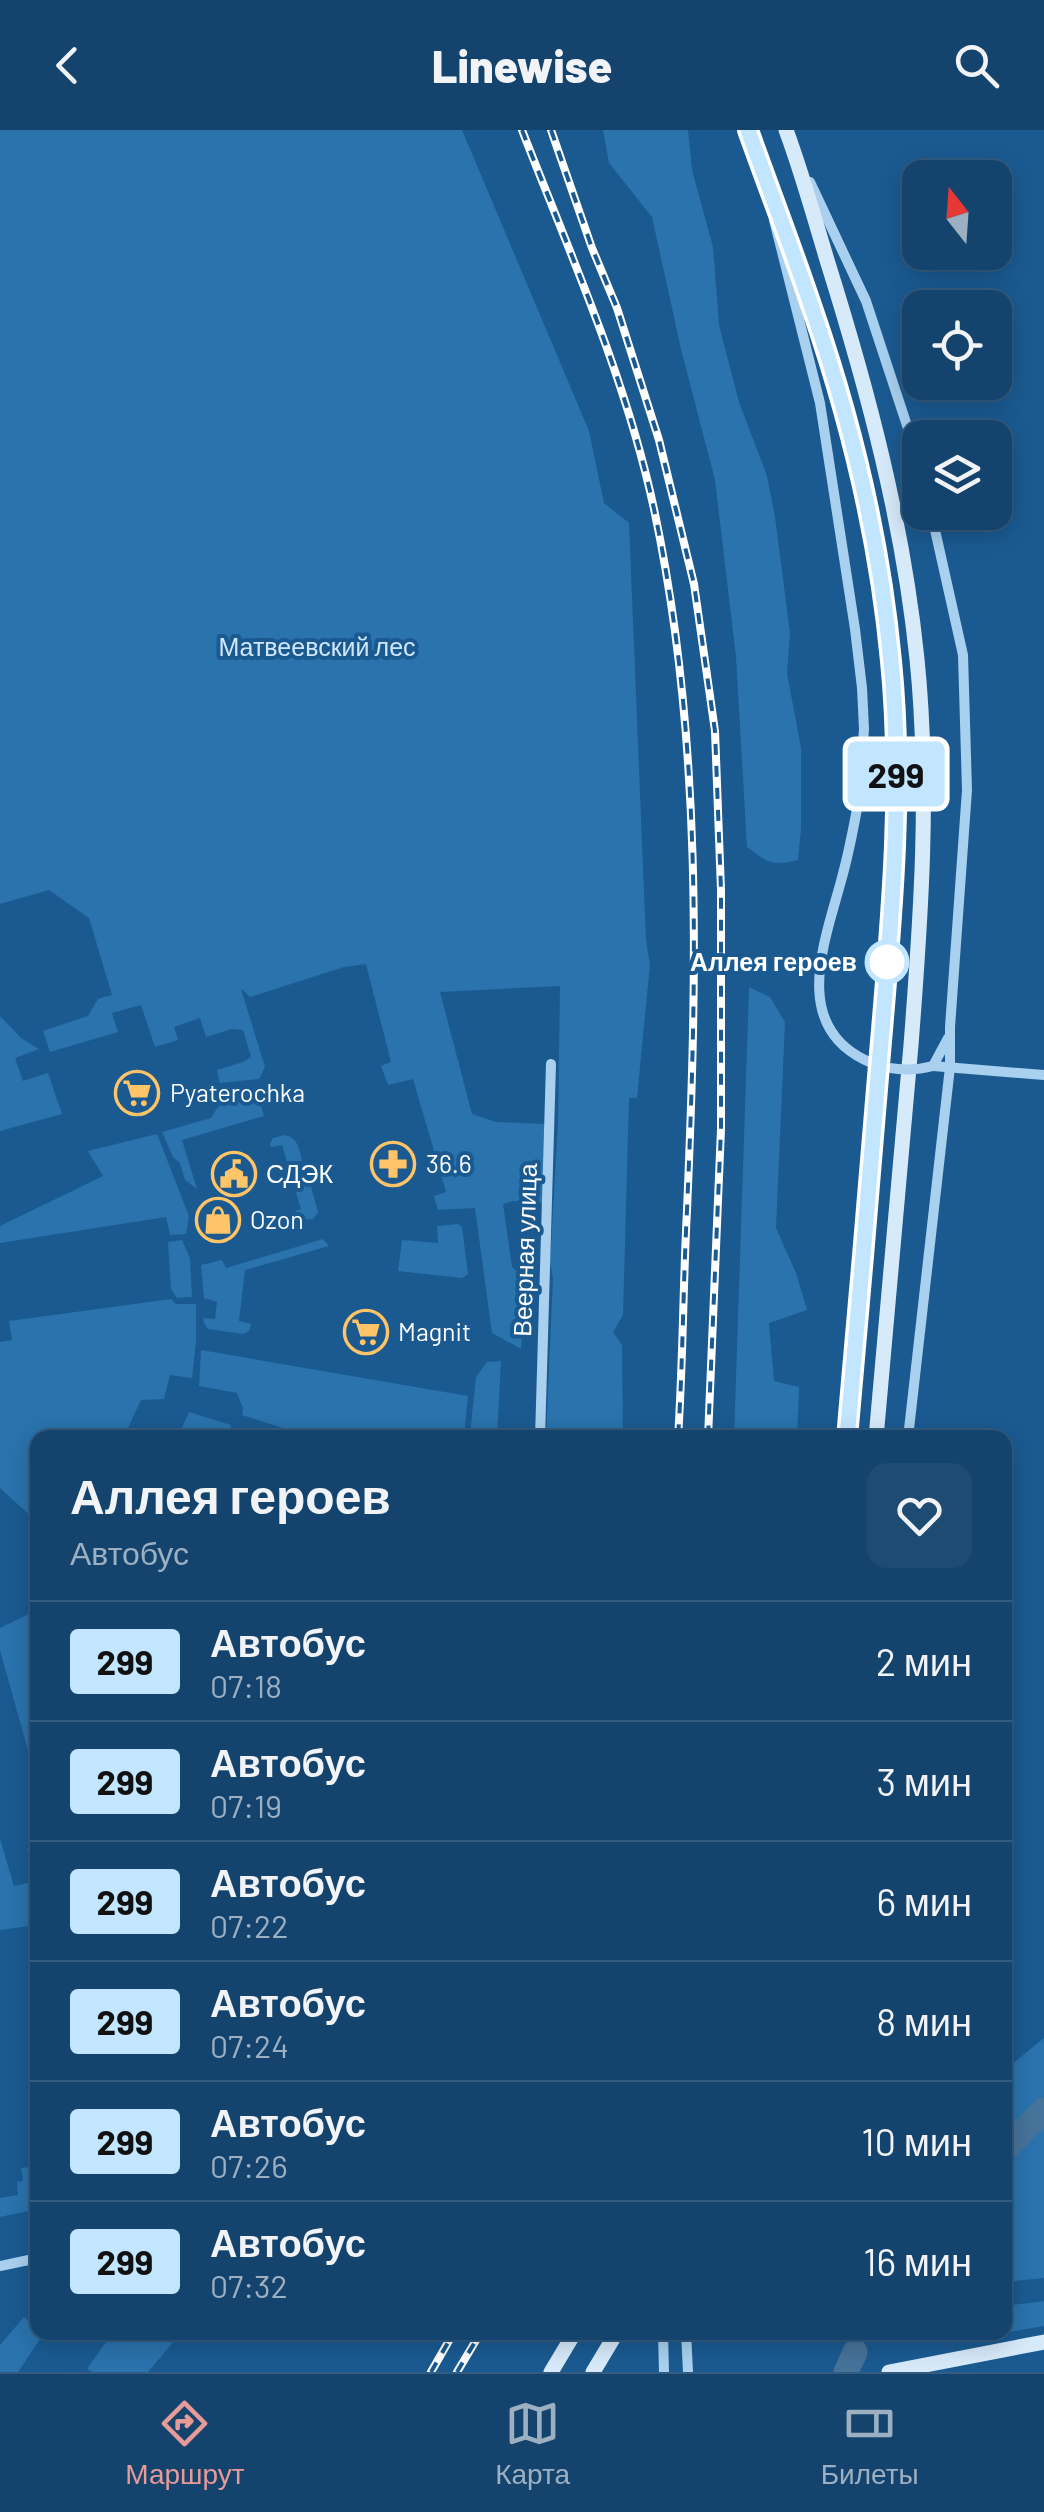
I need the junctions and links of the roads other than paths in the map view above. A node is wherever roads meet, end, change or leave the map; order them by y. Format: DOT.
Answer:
graph roads {
  1 [pos="748,130"];
  2 [pos="788,135"];
  3 [pos="756,151"];
  4 [pos="905,420"];
  5 [pos="935,530"];
  6 [pos="950,1026"];
  7 [pos="552,1064"];
  8 [pos="933,1066"];
  9 [pos="950,1068"];
  10 [pos="1044,1076"];
  11 [pos="540,1430"];
  12 [pos="848,1430"];
  13 [pos="877,1430"];
  14 [pos="909,1430"];
  15 [pos="30,2260"];
  16 [pos="23,2262"];
  17 [pos="0,2266"];
  18 [pos="0,2274"];
  19 [pos="570,2340"];
  20 [pos="612,2340"];
  21 [pos="663,2340"];
  22 [pos="686,2340"];
  23 [pos="1044,2342"];
  24 [pos="551,2372"];
  25 [pos="593,2372"];
  26 [pos="664,2372"];
  27 [pos="688,2372"];
  28 [pos="889,2372"];
  1 -- 3 [label="main road"];
  2 -- 4 [label="street"];
  2 -- 13 [label="main road"];
  3 -- 8 [label="street, bridge"];
  3 -- 12 [label="main road"];
  5 -- 6 [label="street"];
  6 -- 8 [label="street"];
  6 -- 9 [label="street"];
  7 -- 11 [label="street, Веерная улица"];
  8 -- 9 [label="street"];
  9 -- 10 [label="street"];
  9 -- 14 [label="street"];
  15 -- 16 [label="street"];
  16 -- 17 [label="street"];
  16 -- 18 [label="street"];
  19 -- 24 [label="main road"];
  20 -- 25 [label="main road"];
  21 -- 26 [label="street"];
  22 -- 27 [label="street"];
  23 -- 28 [label="main road"];
}
